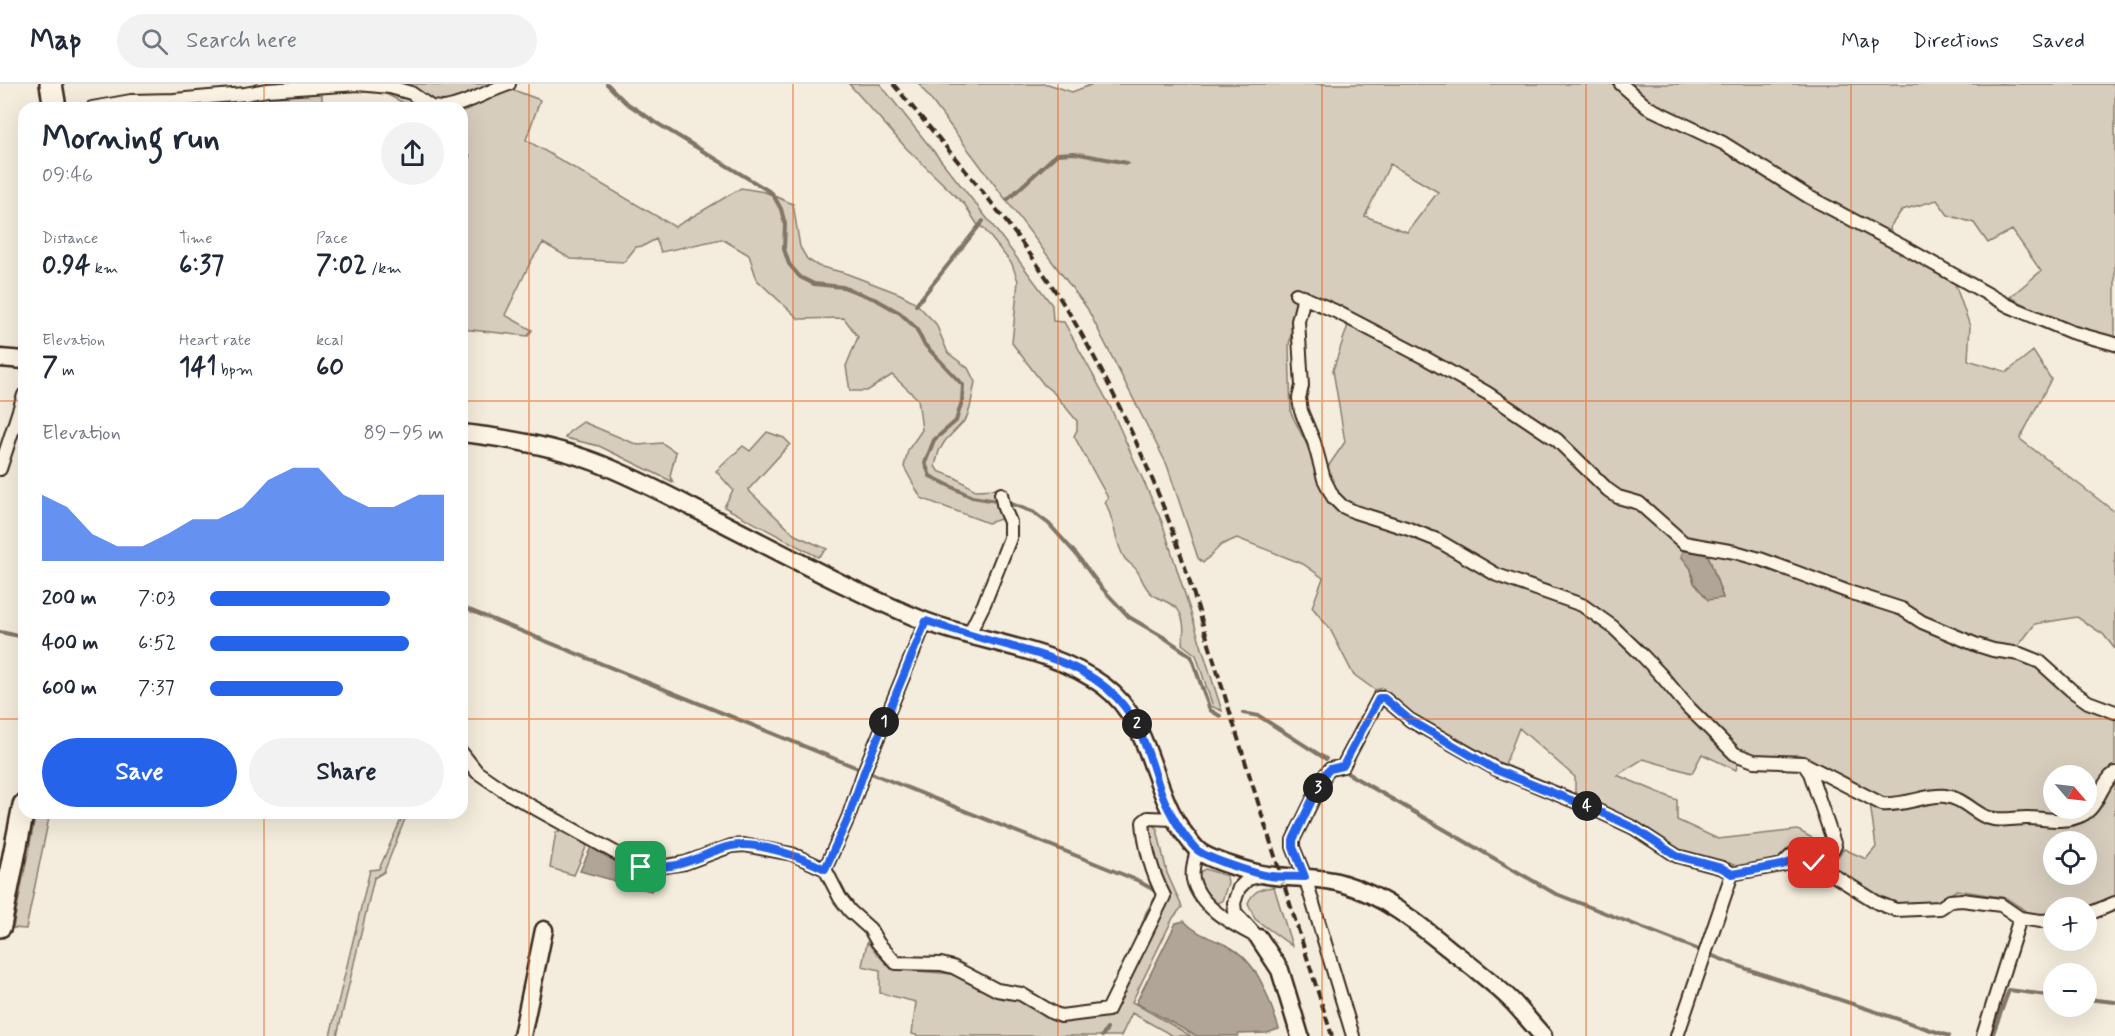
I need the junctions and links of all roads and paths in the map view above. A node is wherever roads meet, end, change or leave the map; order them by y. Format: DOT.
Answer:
graph roads {
  1 [pos="51,84"];
  2 [pos="509,84"];
  3 [pos="1621,84"];
  4 [pos="55,102"];
  5 [pos="125,102"];
  6 [pos="424,102"];
  7 [pos="467,102"];
  8 [pos="2115,344"];
  9 [pos="0,358"];
  10 [pos="18,360"];
  11 [pos="18,414"];
  12 [pos="468,434"];
  13 [pos="0,469"];
  14 [pos="1001,494"];
  15 [pos="926,621"];
  16 [pos="969,634"];
  17 [pos="2115,711"];
  18 [pos="468,761"];
  19 [pos="1803,763"];
  20 [pos="2115,773"];
  21 [pos="21,819"];
  22 [pos="1174,819"];
  23 [pos="1197,850"];
  24 [pos="1782,865"];
  25 [pos="825,869"];
  26 [pos="1732,874"];
  27 [pos="1265,875"];
  28 [pos="1305,877"];
  29 [pos="2115,903"];
  30 [pos="2097,910"];
  31 [pos="2020,918"];
  32 [pos="2043,921"];
  33 [pos="0,926"];
  34 [pos="544,930"];
  35 [pos="1259,938"];
  36 [pos="522,1036"];
  37 [pos="1300,1036"];
  38 [pos="1353,1036"];
  39 [pos="1543,1036"];
  40 [pos="1677,1036"];
  41 [pos="1983,1036"];
  1 -- 4 [label="highway"];
  2 -- 7 [label="street"];
  3 -- 8 [label="street"];
  5 -- 6 [label="street"];
  9 -- 10 [label="street"];
  11 -- 13 [label="street"];
  12 -- 15 [label="street"];
  14 -- 16 [label="street"];
  15 -- 16 [label="street"];
  15 -- 25 [label="street"];
  16 -- 22 [label="street"];
  17 -- 19 [label="street"];
  18 -- 25 [label="street"];
  19 -- 20 [label="street"];
  19 -- 24 [label="street"];
  21 -- 33 [label="highway"];
  22 -- 23 [label="street"];
  22 -- 25 [label="street"];
  23 -- 27 [label="street"];
  23 -- 35 [label="street"];
  24 -- 26 [label="street"];
  24 -- 31 [label="street"];
  26 -- 28 [label="street"];
  26 -- 40 [label="street"];
  27 -- 28 [label="street"];
  27 -- 35 [label="street"];
  28 -- 38 [label="street"];
  28 -- 39 [label="street"];
  29 -- 30 [label="street"];
  31 -- 32 [label="street"];
  31 -- 41 [label="street"];
  34 -- 36 [label="street"];
  35 -- 37 [label="street"];
}
